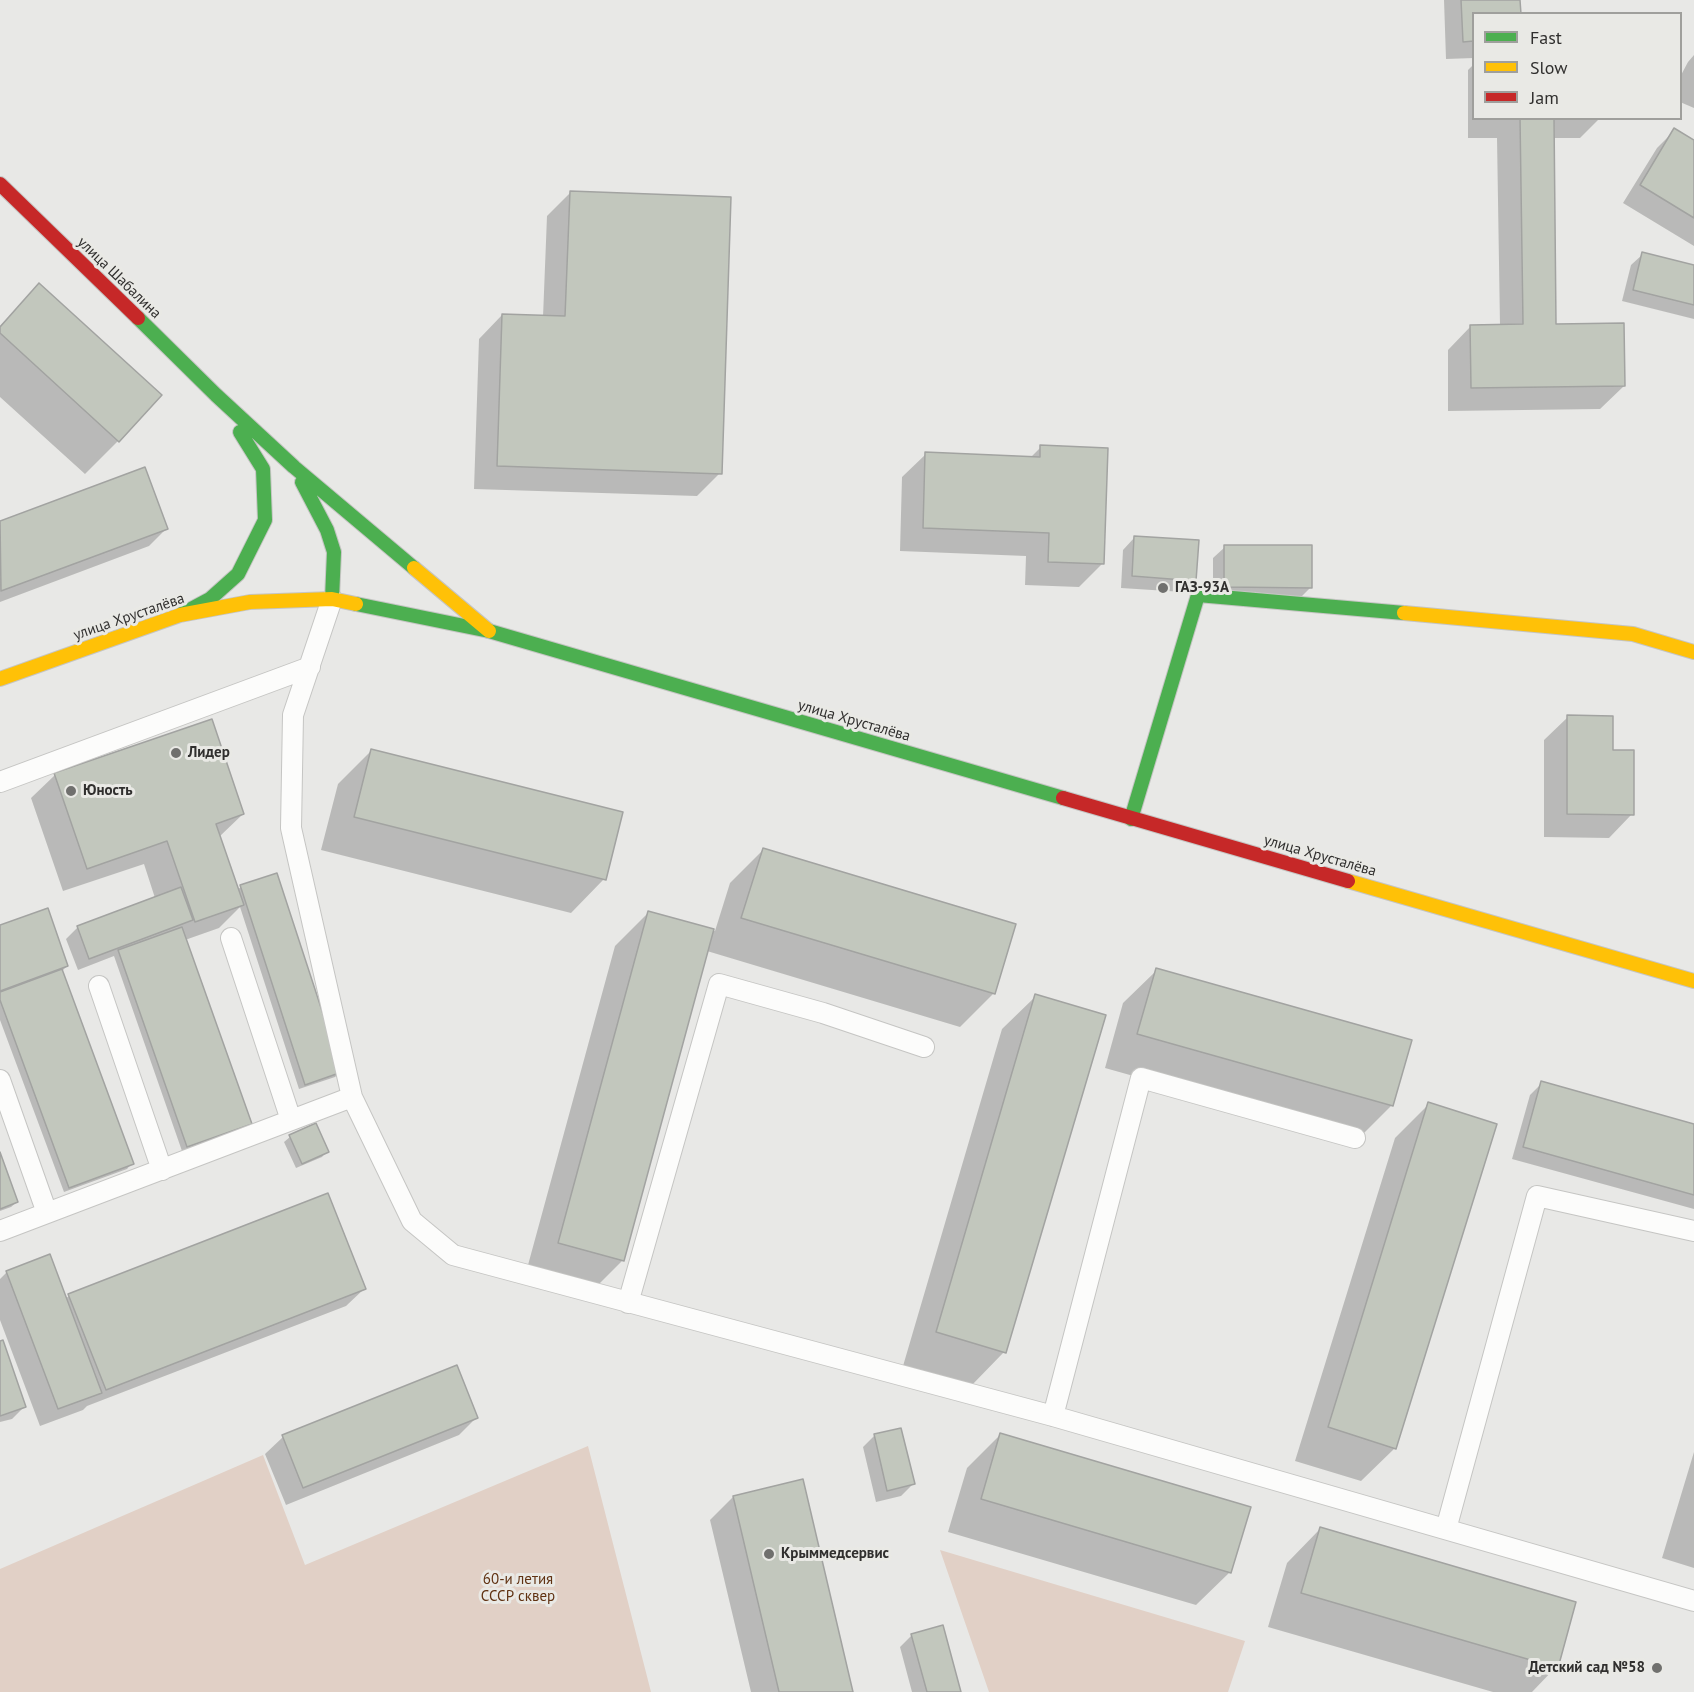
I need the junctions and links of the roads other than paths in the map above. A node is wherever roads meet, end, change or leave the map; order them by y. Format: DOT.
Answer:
graph roads {
  1 [pos="0,184"];
  2 [pos="216,395"];
  3 [pos="294,467"];
  4 [pos="332,599"];
  5 [pos="180,615"];
  6 [pos="489,631"];
  7 [pos="1694,652"];
  8 [pos="310,667"];
  9 [pos="0,679"];
  10 [pos="0,782"];
  11 [pos="1131,819"];
  12 [pos="231,938"];
  13 [pos="1694,981"];
  14 [pos="99,986"];
  15 [pos="924,1047"];
  16 [pos="0,1080"];
  17 [pos="352,1097"];
  18 [pos="291,1120"];
  19 [pos="1355,1138"];
  20 [pos="162,1170"];
  21 [pos="47,1213"];
  22 [pos="0,1231"];
  23 [pos="1694,1231"];
  24 [pos="628,1303"];
  25 [pos="1053,1416"];
  26 [pos="1446,1529"];
  27 [pos="1694,1601"];
  1 -- 2 [label="main road, улица Шабалина"];
  2 -- 3 [label="main road, улица Шабалина"];
  2 -- 5 [label="main road, улица Шабалина"];
  3 -- 4 [label="main road, улица Шабалина"];
  3 -- 6 [label="main road, улица Шабалина"];
  4 -- 5 [label="main road, улица Хрусталёва"];
  4 -- 6 [label="main road, улица Хрусталёва"];
  4 -- 8 [label="lane"];
  5 -- 9 [label="main road, улица Хрусталёва"];
  6 -- 11 [label="main road, улица Хрусталёва"];
  7 -- 11 [label="main road"];
  8 -- 10 [label="lane"];
  8 -- 17 [label="lane"];
  11 -- 13 [label="main road, улица Хрусталёва"];
  12 -- 18 [label="lane"];
  14 -- 20 [label="lane"];
  15 -- 24 [label="lane"];
  16 -- 21 [label="lane"];
  17 -- 18 [label="lane"];
  17 -- 24 [label="lane"];
  18 -- 20 [label="lane"];
  19 -- 25 [label="lane"];
  20 -- 21 [label="lane"];
  21 -- 22 [label="lane"];
  23 -- 26 [label="lane"];
  24 -- 25 [label="lane"];
  25 -- 26 [label="lane"];
  26 -- 27 [label="lane"];
}
